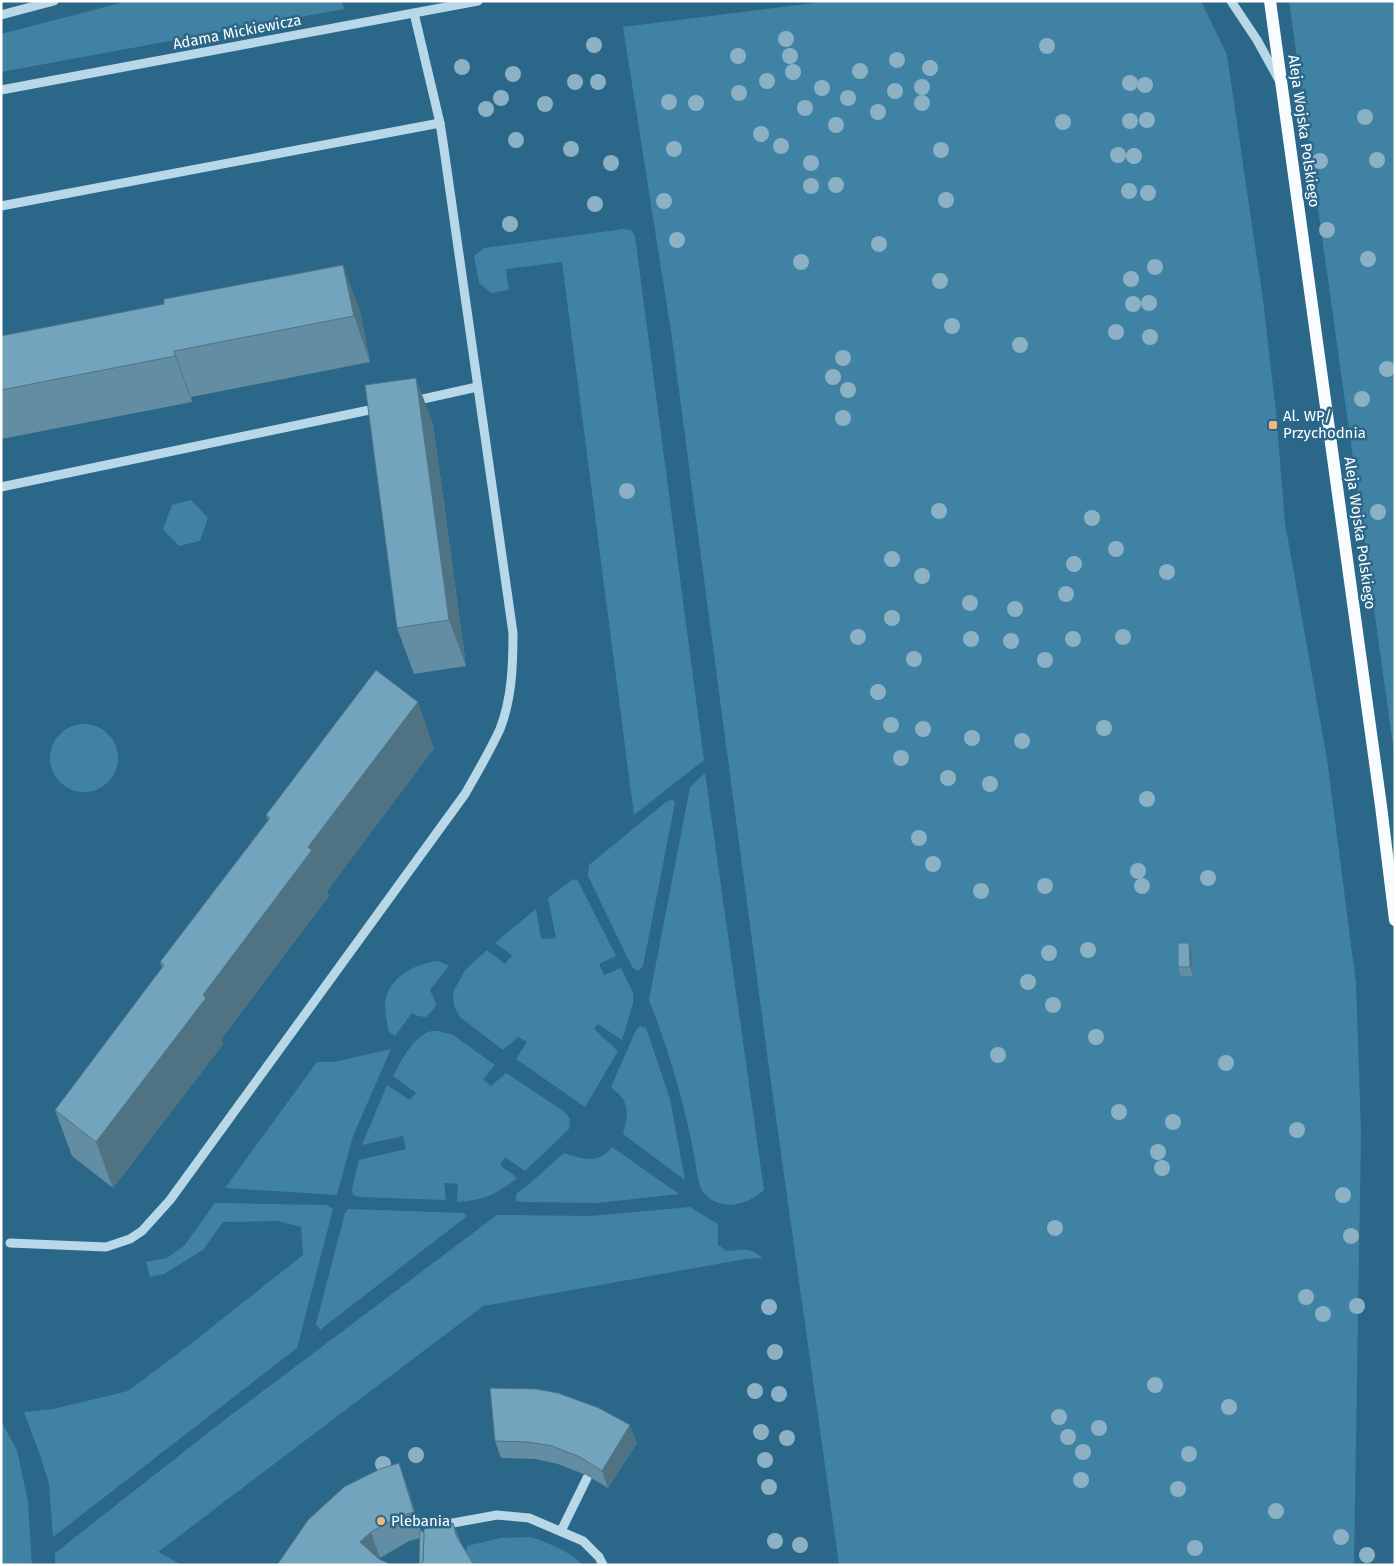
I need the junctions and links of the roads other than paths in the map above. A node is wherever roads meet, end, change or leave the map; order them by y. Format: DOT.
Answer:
graph roads {
  1 [pos="54,1"];
  2 [pos="478,1"];
  3 [pos="1231,1"];
  4 [pos="1270,1"];
  5 [pos="414,13"];
  6 [pos="1,15"];
  7 [pos="1282,86"];
  8 [pos="1,90"];
  9 [pos="440,123"];
  10 [pos="1,206"];
  11 [pos="477,387"];
  12 [pos="1,487"];
  13 [pos="1395,920"];
  14 [pos="10,1243"];
  15 [pos="587,1478"];
  16 [pos="442,1525"];
  17 [pos="561,1531"];
  18 [pos="603,1565"];
  1 -- 6 [label="street"];
  2 -- 5 [label="street, Adama Mickiewicza"];
  3 -- 7 [label="street"];
  4 -- 7 [label="main road, Aleja Wojska Polskiego"];
  5 -- 8 [label="street, Adama Mickiewicza"];
  5 -- 9 [label="street"];
  7 -- 13 [label="main road, Aleja Wojska Polskiego"];
  9 -- 10 [label="street"];
  9 -- 11 [label="street"];
  11 -- 12 [label="street"];
  11 -- 14 [label="street"];
  15 -- 17 [label="street"];
  16 -- 17 [label="street"];
  17 -- 18 [label="street"];
}
